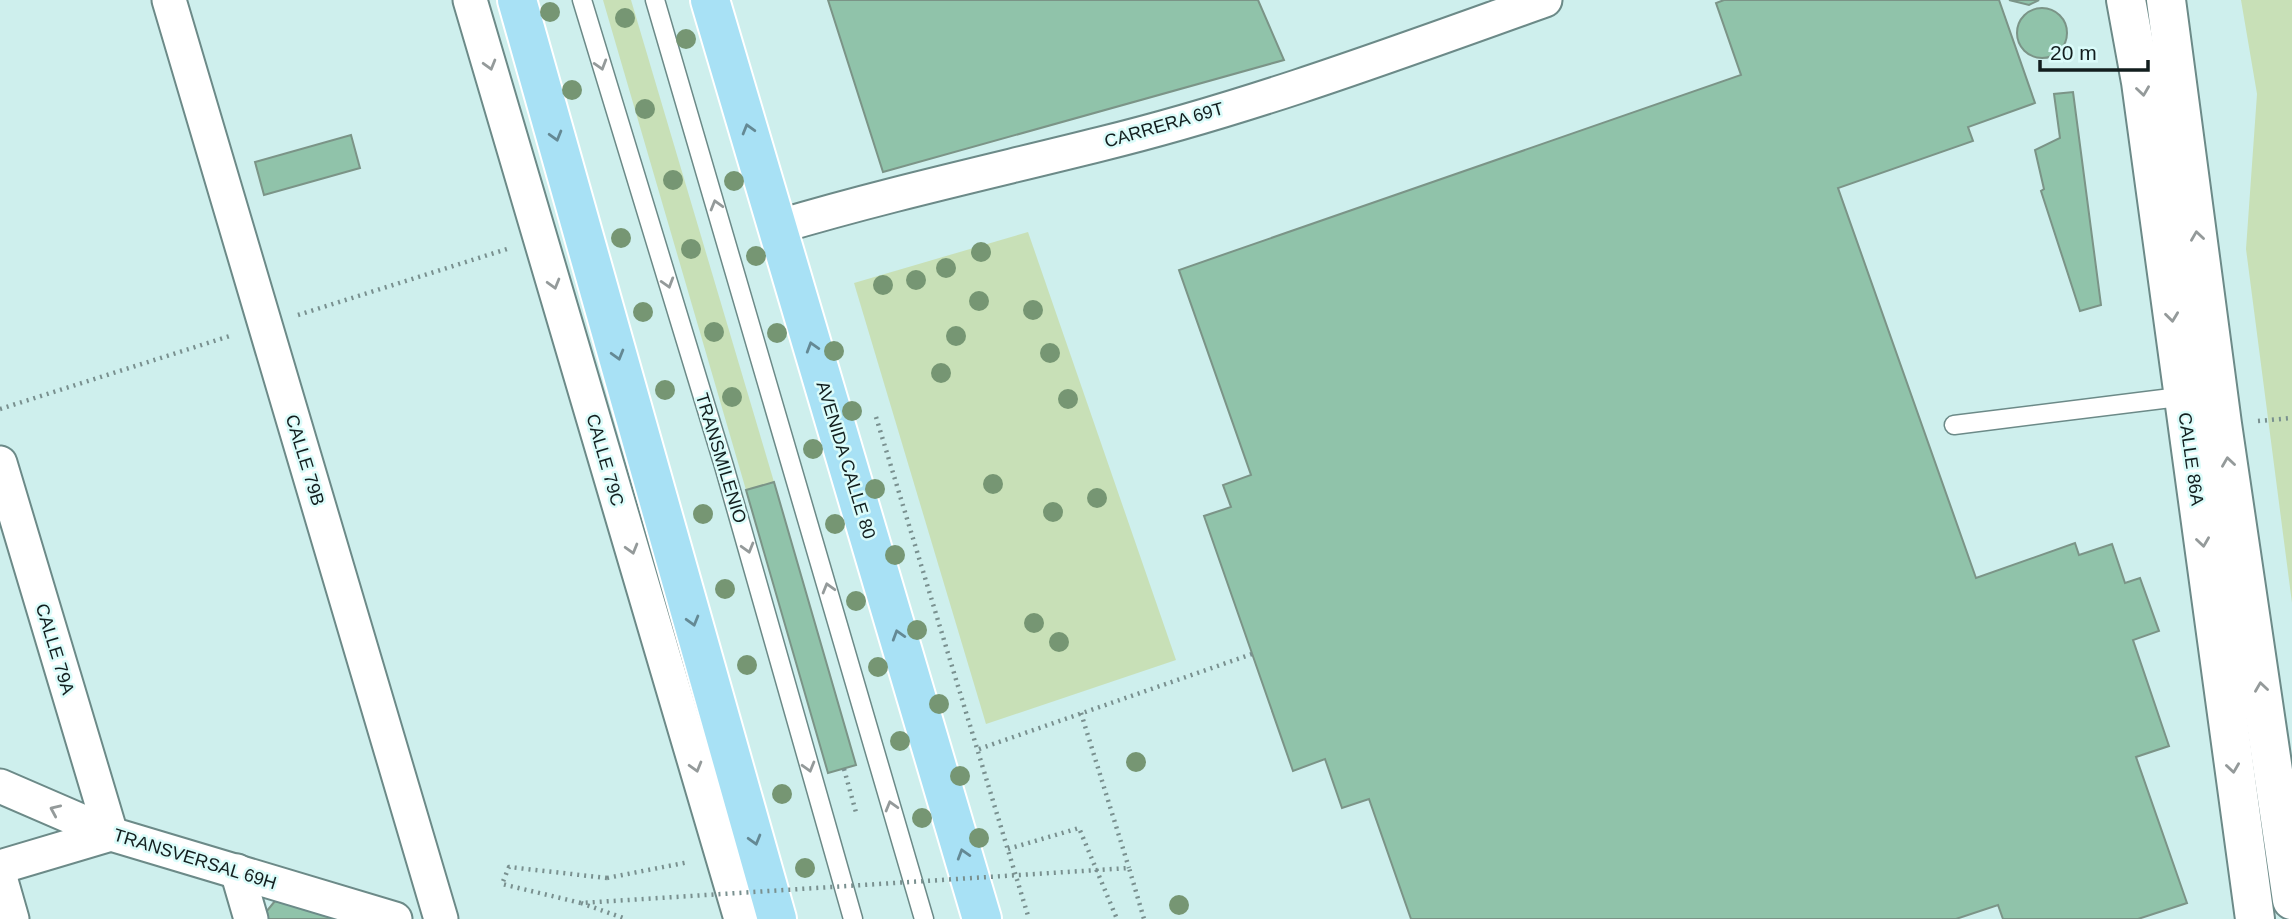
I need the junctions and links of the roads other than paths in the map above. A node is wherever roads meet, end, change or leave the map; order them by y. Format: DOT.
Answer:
graph roads {
  1 [pos="169,0"];
  2 [pos="470,0"];
  3 [pos="517,0"];
  4 [pos="582,0"];
  5 [pos="655,0"];
  6 [pos="710,0"];
  7 [pos="1545,0"];
  8 [pos="2126,0"];
  9 [pos="2166,0"];
  10 [pos="777,227"];
  11 [pos="2200,395"];
  12 [pos="1954,425"];
  13 [pos="0,463"];
  14 [pos="0,786"];
  15 [pos="111,834"];
  16 [pos="0,867"];
  17 [pos="237,871"];
  18 [pos="0,877"];
  19 [pos="2292,900"];
  20 [pos="12,919"];
  21 [pos="251,919"];
  22 [pos="396,919"];
  23 [pos="441,919"];
  24 [pos="741,919"];
  25 [pos="777,919"];
  26 [pos="853,919"];
  27 [pos="924,919"];
  28 [pos="982,919"];
  29 [pos="2255,919"];
  1 -- 23 [label="street, CALLE 79B"];
  2 -- 24 [label="street, CALLE 79C, one-way"];
  3 -- 25 [label="highway, one-way"];
  4 -- 26 [label="lane, TRANSMILENIO, one-way"];
  27 -- 5 [label="lane, one-way"];
  10 -- 6 [label="highway, AVENIDA CALLE 80, one-way"];
  7 -- 10 [label="street, CARRERA 69T"];
  8 -- 11 [label="street, CALLE 86A, one-way"];
  11 -- 9 [label="street, CALLE 86A, one-way"];
  28 -- 10 [label="highway, AVENIDA CALLE 80, one-way"];
  11 -- 12 [label="lane"];
  19 -- 11 [label="street, CALLE 86A, one-way"];
  11 -- 29 [label="street, CALLE 86A, one-way"];
  13 -- 15 [label="street, CALLE 79A"];
  15 -- 14 [label="street, TRANSVERSAL 69H, one-way"];
  15 -- 16 [label="street"];
  15 -- 17 [label="street, TRANSVERSAL 69H"];
  17 -- 21 [label="street"];
  17 -- 22 [label="street, TRANSVERSAL 69H"];
  18 -- 20 [label="street"];
}
